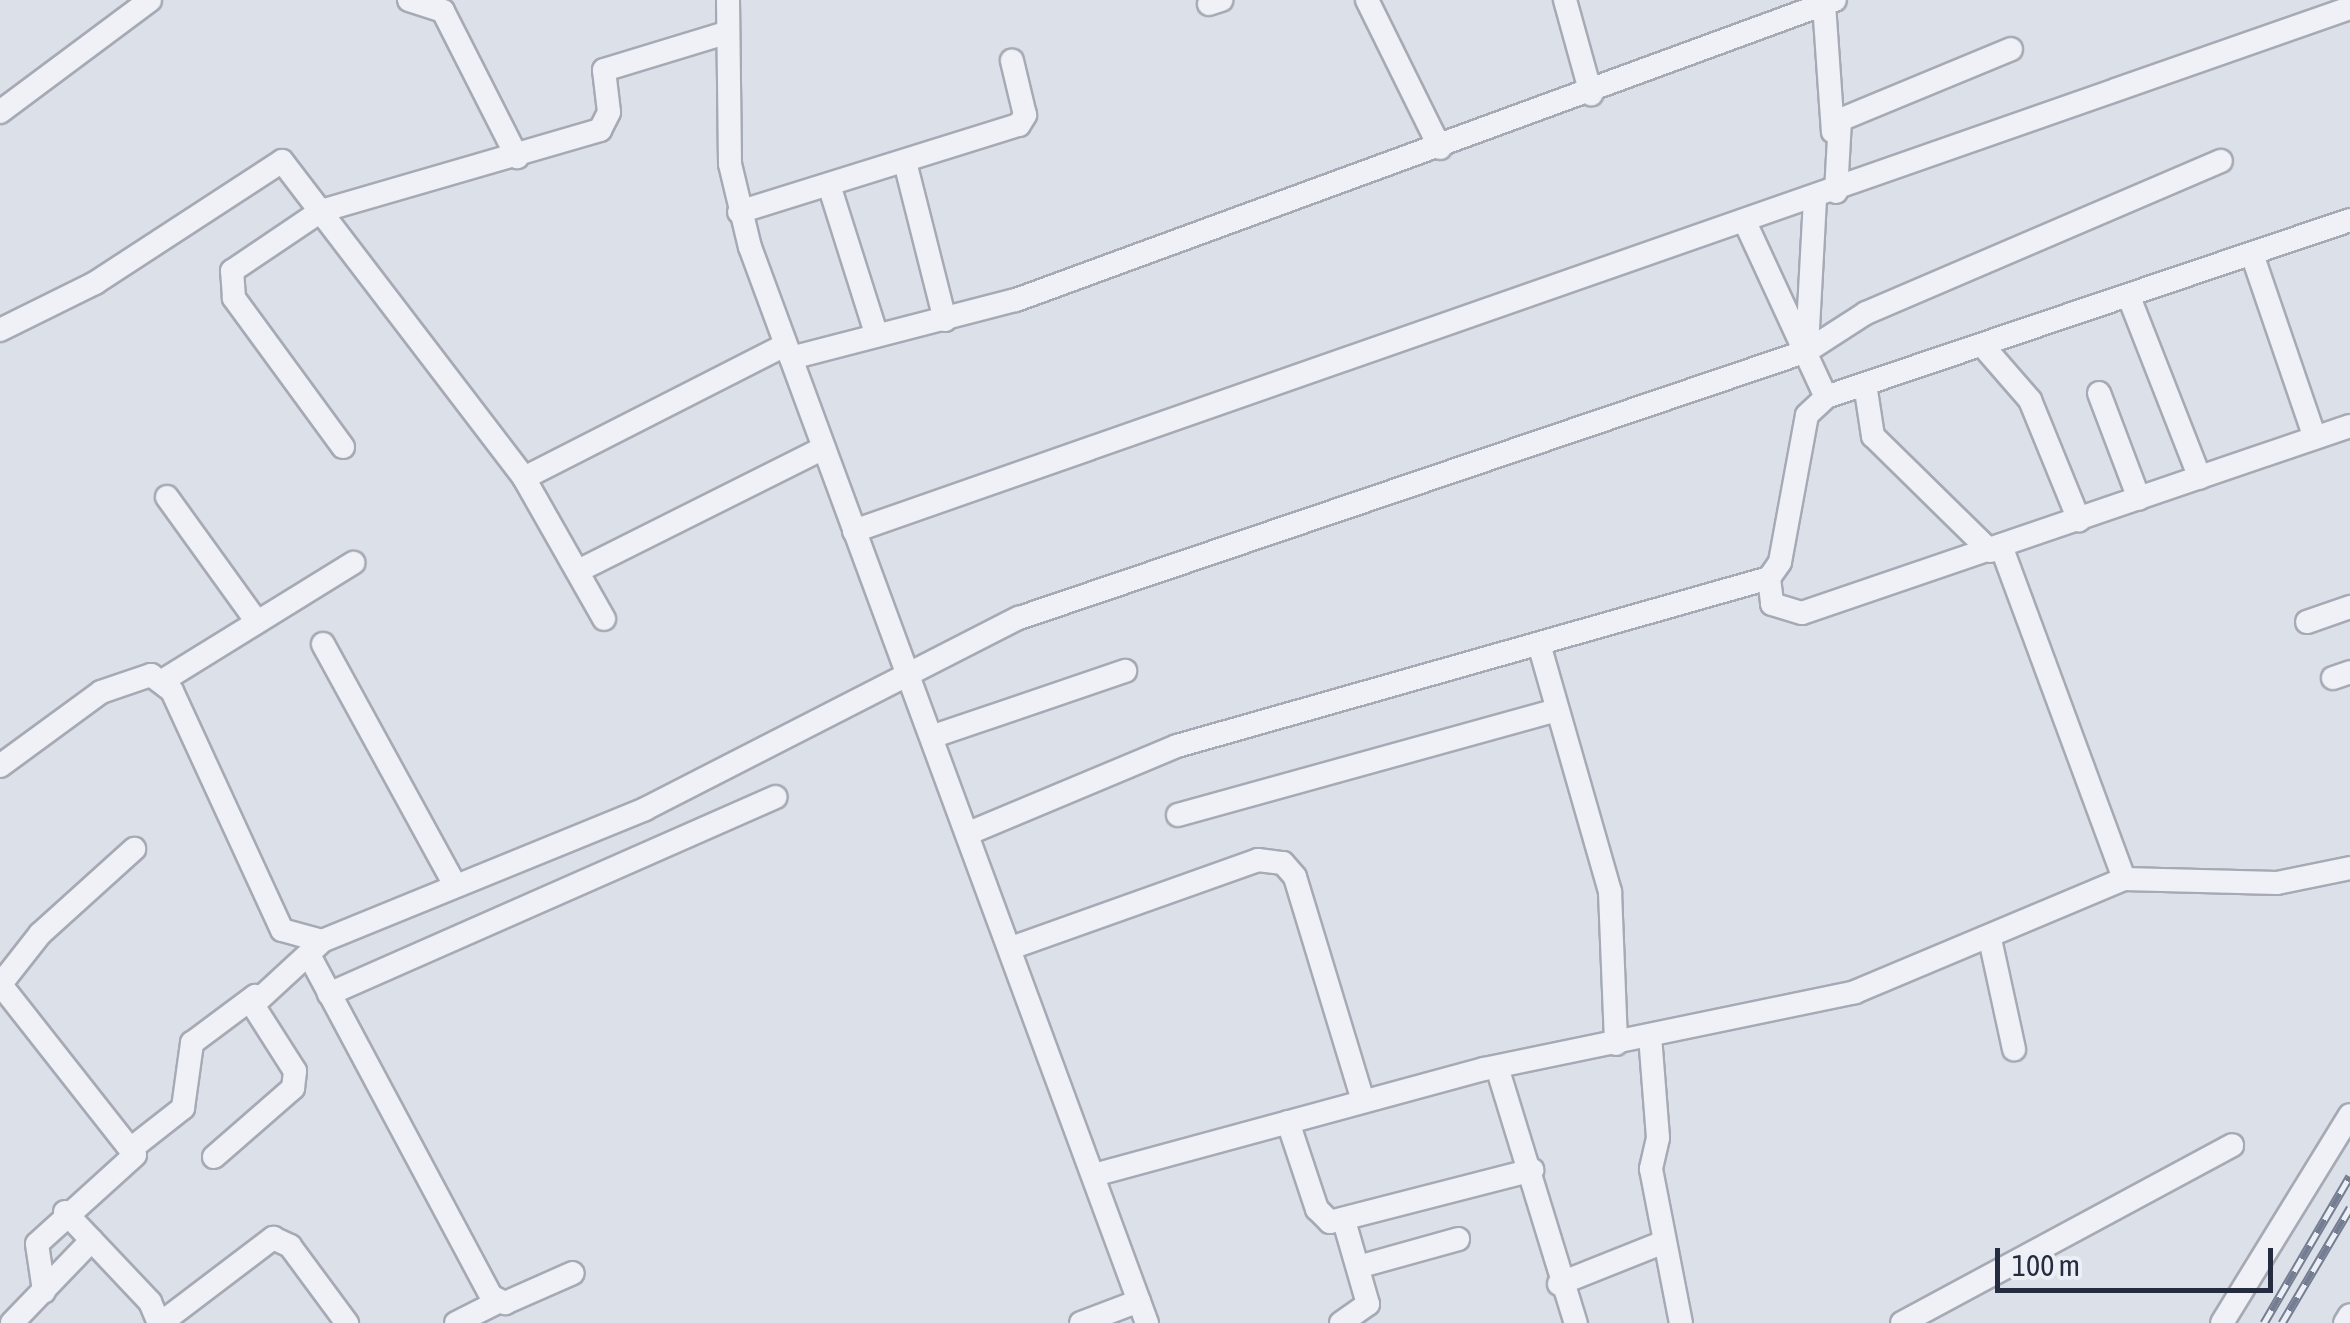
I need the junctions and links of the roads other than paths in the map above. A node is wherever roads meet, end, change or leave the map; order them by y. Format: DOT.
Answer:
graph roads {
  1 [pos="150,0"];
  2 [pos="410,0"];
  3 [pos="728,0"];
  4 [pos="1367,0"];
  5 [pos="1565,0"];
  6 [pos="1830,2"];
  7 [pos="2350,8"];
  8 [pos="726,33"];
  9 [pos="2011,49"];
  10 [pos="1012,61"];
  11 [pos="1591,94"];
  12 [pos="0,112"];
  13 [pos="1833,132"];
  14 [pos="1440,148"];
  15 [pos="517,156"];
  16 [pos="2221,160"];
  17 [pos="905,162"];
  18 [pos="828,185"];
  19 [pos="1826,195"];
  20 [pos="320,211"];
  21 [pos="739,212"];
  22 [pos="2350,220"];
  23 [pos="1745,222"];
  24 [pos="2252,254"];
  25 [pos="2129,298"];
  26 [pos="945,320"];
  27 [pos="0,330"];
  28 [pos="877,336"];
  29 [pos="1983,346"];
  30 [pos="1807,351"];
  31 [pos="788,352"];
  32 [pos="1865,384"];
  33 [pos="2099,393"];
  34 [pos="1826,397"];
  35 [pos="2350,426"];
  36 [pos="2314,438"];
  37 [pos="343,446"];
  38 [pos="824,448"];
  39 [pos="524,478"];
  40 [pos="2200,478"];
  41 [pos="167,497"];
  42 [pos="2139,499"];
  43 [pos="2079,520"];
  44 [pos="854,531"];
  45 [pos="1995,548"];
  46 [pos="353,563"];
  47 [pos="578,571"];
  48 [pos="1769,578"];
  49 [pos="2350,608"];
  50 [pos="604,618"];
  51 [pos="257,622"];
  52 [pos="2308,622"];
  53 [pos="323,644"];
  54 [pos="1539,644"];
  55 [pos="911,671"];
  56 [pos="1126,672"];
  57 [pos="162,681"];
  58 [pos="1557,710"];
  59 [pos="934,736"];
  60 [pos="0,766"];
  61 [pos="776,796"];
  62 [pos="1178,816"];
  63 [pos="969,832"];
  64 [pos="134,849"];
  65 [pos="2350,868"];
  66 [pos="2124,879"];
  67 [pos="454,883"];
  68 [pos="1990,939"];
  69 [pos="315,948"];
  70 [pos="1011,948"];
  71 [pos="0,985"];
  72 [pos="329,994"];
  73 [pos="254,996"];
  74 [pos="1650,1036"];
  75 [pos="1616,1044"];
  76 [pos="2014,1049"];
  77 [pos="1497,1067"];
  78 [pos="1363,1102"];
  79 [pos="2350,1115"];
  80 [pos="1288,1122"];
  81 [pos="2232,1145"];
  82 [pos="132,1148"];
  83 [pos="214,1157"];
  84 [pos="1532,1170"];
  85 [pos="1094,1175"];
  86 [pos="65,1212"];
  87 [pos="1344,1221"];
  88 [pos="1458,1239"];
  89 [pos="92,1240"];
  90 [pos="1664,1242"];
  91 [pos="1358,1267"];
  92 [pos="573,1273"];
  93 [pos="1560,1284"];
  94 [pos="44,1290"];
  95 [pos="498,1302"];
  96 [pos="1143,1312"];
  97 [pos="2350,1314"];
  98 [pos="1366,1317"];
  99 [pos="12,1323"];
  100 [pos="160,1323"];
  101 [pos="347,1323"];
  102 [pos="456,1323"];
  103 [pos="1081,1323"];
  104 [pos="1341,1323"];
  105 [pos="1576,1323"];
  106 [pos="1680,1323"];
  107 [pos="1902,1323"];
  108 [pos="2222,1323"];
  109 [pos="2345,1323"];
  1 -- 12 [label="street"];
  2 -- 15 [label="street"];
  3 -- 8 [label="street"];
  4 -- 14 [label="street"];
  5 -- 11 [label="street"];
  6 -- 11 [label="street"];
  6 -- 13 [label="street"];
  7 -- 19 [label="street"];
  8 -- 15 [label="street"];
  8 -- 21 [label="street"];
  9 -- 13 [label="street"];
  10 -- 17 [label="street"];
  11 -- 14 [label="street"];
  13 -- 19 [label="street"];
  14 -- 26 [label="street"];
  15 -- 20 [label="street"];
  16 -- 30 [label="street"];
  17 -- 18 [label="street"];
  17 -- 26 [label="street"];
  18 -- 21 [label="street"];
  18 -- 28 [label="street"];
  19 -- 23 [label="street"];
  19 -- 30 [label="street"];
  20 -- 27 [label="street"];
  20 -- 37 [label="street"];
  20 -- 39 [label="street"];
  21 -- 31 [label="street"];
  22 -- 24 [label="street"];
  23 -- 30 [label="street"];
  23 -- 44 [label="street"];
  24 -- 25 [label="street"];
  24 -- 36 [label="street"];
  25 -- 29 [label="street"];
  25 -- 40 [label="street"];
  26 -- 28 [label="street"];
  28 -- 31 [label="street"];
  29 -- 32 [label="street"];
  29 -- 43 [label="street"];
  30 -- 34 [label="street"];
  30 -- 55 [label="street"];
  31 -- 38 [label="street"];
  31 -- 39 [label="street"];
  32 -- 34 [label="street"];
  32 -- 45 [label="street"];
  33 -- 42 [label="street"];
  34 -- 48 [label="street"];
  35 -- 36 [label="street"];
  36 -- 40 [label="street"];
  38 -- 44 [label="street"];
  38 -- 47 [label="street"];
  39 -- 47 [label="street"];
  40 -- 42 [label="street"];
  41 -- 51 [label="street"];
  42 -- 43 [label="street"];
  43 -- 45 [label="street"];
  44 -- 55 [label="street"];
  45 -- 48 [label="street"];
  45 -- 66 [label="street"];
  46 -- 51 [label="street"];
  47 -- 50 [label="street"];
  48 -- 54 [label="street"];
  49 -- 52 [label="street"];
  51 -- 57 [label="street"];
  53 -- 67 [label="street"];
  54 -- 58 [label="street"];
  54 -- 63 [label="street"];
  55 -- 59 [label="street"];
  55 -- 67 [label="street"];
  56 -- 59 [label="street"];
  57 -- 60 [label="street"];
  57 -- 69 [label="street"];
  58 -- 62 [label="street"];
  58 -- 75 [label="street"];
  59 -- 63 [label="street"];
  61 -- 72 [label="street"];
  63 -- 70 [label="street"];
  64 -- 71 [label="street"];
  65 -- 66 [label="street"];
  66 -- 68 [label="street"];
  67 -- 69 [label="street"];
  68 -- 74 [label="street"];
  68 -- 76 [label="street"];
  69 -- 72 [label="street"];
  69 -- 73 [label="street"];
  70 -- 78 [label="street"];
  70 -- 85 [label="street"];
  71 -- 82 [label="street"];
  72 -- 95 [label="street"];
  73 -- 82 [label="street"];
  73 -- 83 [label="street"];
  74 -- 75 [label="street"];
  74 -- 90 [label="street"];
  75 -- 77 [label="street"];
  77 -- 78 [label="street"];
  77 -- 84 [label="street"];
  78 -- 80 [label="street"];
  79 -- 108 [label="street"];
  80 -- 85 [label="street"];
  80 -- 87 [label="street"];
  81 -- 107 [label="street"];
  82 -- 86 [label="street"];
  84 -- 87 [label="street"];
  84 -- 93 [label="street"];
  85 -- 96 [label="street"];
  86 -- 89 [label="street"];
  86 -- 94 [label="street"];
  87 -- 91 [label="street"];
  88 -- 91 [label="street"];
  89 -- 94 [label="street"];
  89 -- 100 [label="street"];
  90 -- 93 [label="street"];
  90 -- 106 [label="street"];
  91 -- 98 [label="street"];
  92 -- 95 [label="street"];
  93 -- 105 [label="street"];
  94 -- 99 [label="street"];
  95 -- 102 [label="street"];
  96 -- 103 [label="street"];
  97 -- 109 [label="street"];
  98 -- 104 [label="street"];
  100 -- 101 [label="street"];
}
